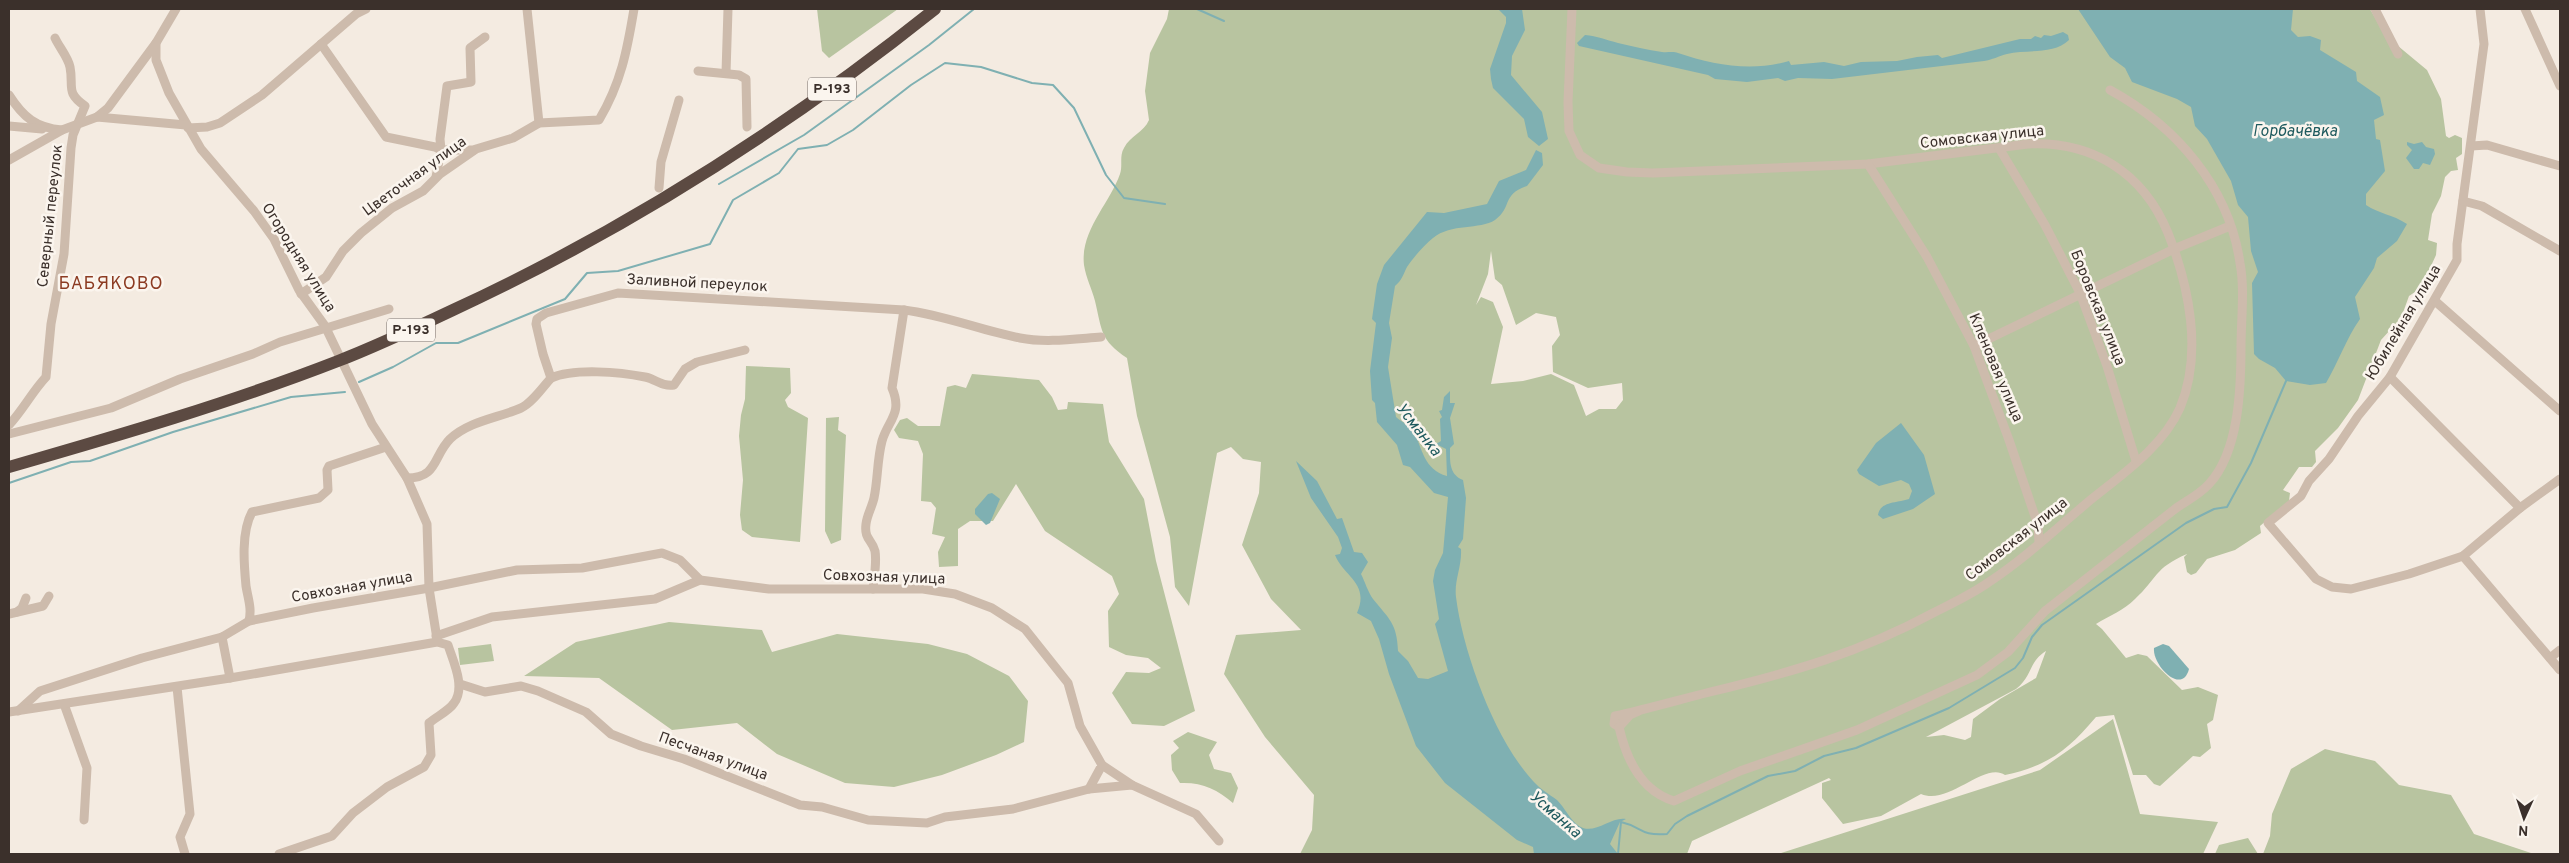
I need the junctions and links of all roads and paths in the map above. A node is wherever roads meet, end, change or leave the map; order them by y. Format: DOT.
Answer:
graph roads {
  1 [pos="176,9"];
  2 [pos="366,9"];
  3 [pos="527,9"];
  4 [pos="634,9"];
  5 [pos="728,9"];
  6 [pos="936,9"];
  7 [pos="1572,9"];
  8 [pos="2375,9"];
  9 [pos="2480,9"];
  10 [pos="2526,9"];
  11 [pos="485,37"];
  12 [pos="55,38"];
  13 [pos="156,43"];
  14 [pos="321,44"];
  15 [pos="2398,54"];
  16 [pos="698,71"];
  17 [pos="726,74"];
  18 [pos="2560,86"];
  19 [pos="2110,90"];
  20 [pos="9,96"];
  21 [pos="679,100"];
  22 [pos="85,106"];
  23 [pos="108,108"];
  24 [pos="97,117"];
  25 [pos="79,123"];
  26 [pos="539,123"];
  27 [pos="9,126"];
  28 [pos="187,126"];
  29 [pos="747,127"];
  30 [pos="45,129"];
  31 [pos="62,130"];
  32 [pos="2472,146"];
  33 [pos="1999,148"];
  34 [pos="441,150"];
  35 [pos="474,150"];
  36 [pos="9,160"];
  37 [pos="1868,164"];
  38 [pos="2560,166"];
  39 [pos="436,178"];
  40 [pos="659,188"];
  41 [pos="2464,201"];
  42 [pos="2230,226"];
  43 [pos="2174,249"];
  44 [pos="2560,251"];
  45 [pos="301,294"];
  46 [pos="2080,294"];
  47 [pos="2435,301"];
  48 [pos="389,309"];
  49 [pos="904,310"];
  50 [pos="325,326"];
  51 [pos="1101,337"];
  52 [pos="1974,346"];
  53 [pos="745,350"];
  54 [pos="341,360"];
  55 [pos="552,378"];
  56 [pos="2390,378"];
  57 [pos="2560,411"];
  58 [pos="9,425"];
  59 [pos="9,434"];
  60 [pos="386,447"];
  61 [pos="2136,461"];
  62 [pos="9,467"];
  63 [pos="407,478"];
  64 [pos="2560,479"];
  65 [pos="2520,508"];
  66 [pos="2039,543"];
  67 [pos="2463,556"];
  68 [pos="700,580"];
  69 [pos="429,588"];
  70 [pos="873,589"];
  71 [pos="49,596"];
  72 [pos="26,598"];
  73 [pos="13,613"];
  74 [pos="250,621"];
  75 [pos="222,637"];
  76 [pos="437,639"];
  77 [pos="2560,650"];
  78 [pos="2550,658"];
  79 [pos="2560,670"];
  80 [pos="230,678"];
  81 [pos="460,684"];
  82 [pos="177,686"];
  83 [pos="64,704"];
  84 [pos="13,712"];
  85 [pos="1102,765"];
  86 [pos="1132,785"];
  87 [pos="1090,789"];
  88 [pos="84,820"];
  89 [pos="1219,841"];
  90 [pos="185,854"];
  91 [pos="279,854"];
  1 -- 13 [label="street"];
  2 -- 14 [label="street"];
  3 -- 26 [label="street"];
  4 -- 26 [label="street, Цветочная улица"];
  5 -- 17 [label="street"];
  6 -- 54 [label="highway, Р-193"];
  7 -- 37 [label="street, Сомовская улица"];
  8 -- 15 [label="street"];
  9 -- 32 [label="street, Юбилейная улица"];
  10 -- 18 [label="street"];
  11 -- 34 [label="street"];
  12 -- 22 [label="street"];
  13 -- 23 [label="street"];
  13 -- 28 [label="street, Огородняя улица"];
  14 -- 28 [label="street"];
  14 -- 34 [label="street"];
  16 -- 17 [label="street"];
  17 -- 29 [label="street"];
  19 -- 42 [label="street"];
  20 -- 30 [label="street"];
  21 -- 40 [label="street"];
  22 -- 23 [label="street"];
  22 -- 25 [label="street, Северный переулок"];
  23 -- 24 [label="street"];
  24 -- 25 [label="street"];
  24 -- 28 [label="street"];
  25 -- 31 [label="street"];
  25 -- 58 [label="street, Северный переулок"];
  26 -- 35 [label="street, Цветочная улица"];
  27 -- 30 [label="street"];
  28 -- 45 [label="street, Огородняя улица"];
  30 -- 31 [label="street"];
  31 -- 36 [label="street"];
  32 -- 38 [label="street"];
  32 -- 41 [label="street, Юбилейная улица"];
  33 -- 37 [label="street, Сомовская улица"];
  33 -- 43 [label="street, Сомовская улица"];
  33 -- 46 [label="street, Боровская улица"];
  34 -- 35 [label="street"];
  34 -- 39 [label="street"];
  35 -- 39 [label="street, Цветочная улица"];
  37 -- 52 [label="street, Кленовая улица"];
  39 -- 45 [label="street, Цветочная улица"];
  41 -- 44 [label="street"];
  41 -- 47 [label="street, Юбилейная улица"];
  42 -- 43 [label="street"];
  42 -- 66 [label="street, Сомовская улица"];
  43 -- 46 [label="street"];
  43 -- 61 [label="street, Сомовская улица"];
  45 -- 50 [label="street, Огородняя улица"];
  46 -- 52 [label="street"];
  46 -- 61 [label="street, Боровская улица"];
  47 -- 56 [label="street, Юбилейная улица"];
  47 -- 57 [label="street"];
  48 -- 50 [label="street"];
  49 -- 51 [label="street, Заливной переулок"];
  49 -- 55 [label="street, Заливной переулок"];
  49 -- 70 [label="street"];
  50 -- 54 [label="street, Огородняя улица"];
  50 -- 59 [label="street"];
  52 -- 66 [label="street, Кленовая улица"];
  53 -- 55 [label="street"];
  54 -- 60 [label="street, Огородняя улица"];
  54 -- 62 [label="highway, Р-193"];
  55 -- 63 [label="street"];
  56 -- 65 [label="street"];
  56 -- 67 [label="street, Юбилейная улица"];
  60 -- 63 [label="street, Огородняя улица"];
  60 -- 74 [label="street"];
  61 -- 66 [label="street, Сомовская улица"];
  63 -- 69 [label="street, Огородняя улица"];
  64 -- 65 [label="street"];
  65 -- 67 [label="street"];
  67 -- 78 [label="street"];
  68 -- 69 [label="street, Совхозная улица"];
  68 -- 70 [label="street, Совхозная улица"];
  68 -- 76 [label="street, Совхозная улица"];
  69 -- 74 [label="street, Совхозная улица"];
  69 -- 76 [label="street, Огородняя улица"];
  70 -- 85 [label="street, Совхозная улица"];
  71 -- 73 [label="street"];
  72 -- 73 [label="street"];
  74 -- 75 [label="street, Совхозная улица"];
  75 -- 80 [label="street"];
  75 -- 84 [label="street, Совхозная улица"];
  76 -- 80 [label="street, Совхозная улица"];
  76 -- 81 [label="street"];
  77 -- 78 [label="street"];
  78 -- 79 [label="street"];
  80 -- 82 [label="street, Совхозная улица"];
  81 -- 87 [label="street, Песчаная улица"];
  81 -- 91 [label="street"];
  82 -- 83 [label="street, Совхозная улица"];
  82 -- 90 [label="street"];
  83 -- 84 [label="street, Совхозная улица"];
  83 -- 88 [label="street"];
  85 -- 86 [label="street"];
  85 -- 87 [label="street"];
  86 -- 87 [label="street, Песчаная улица"];
  86 -- 89 [label="street, Песчаная улица"];
}
